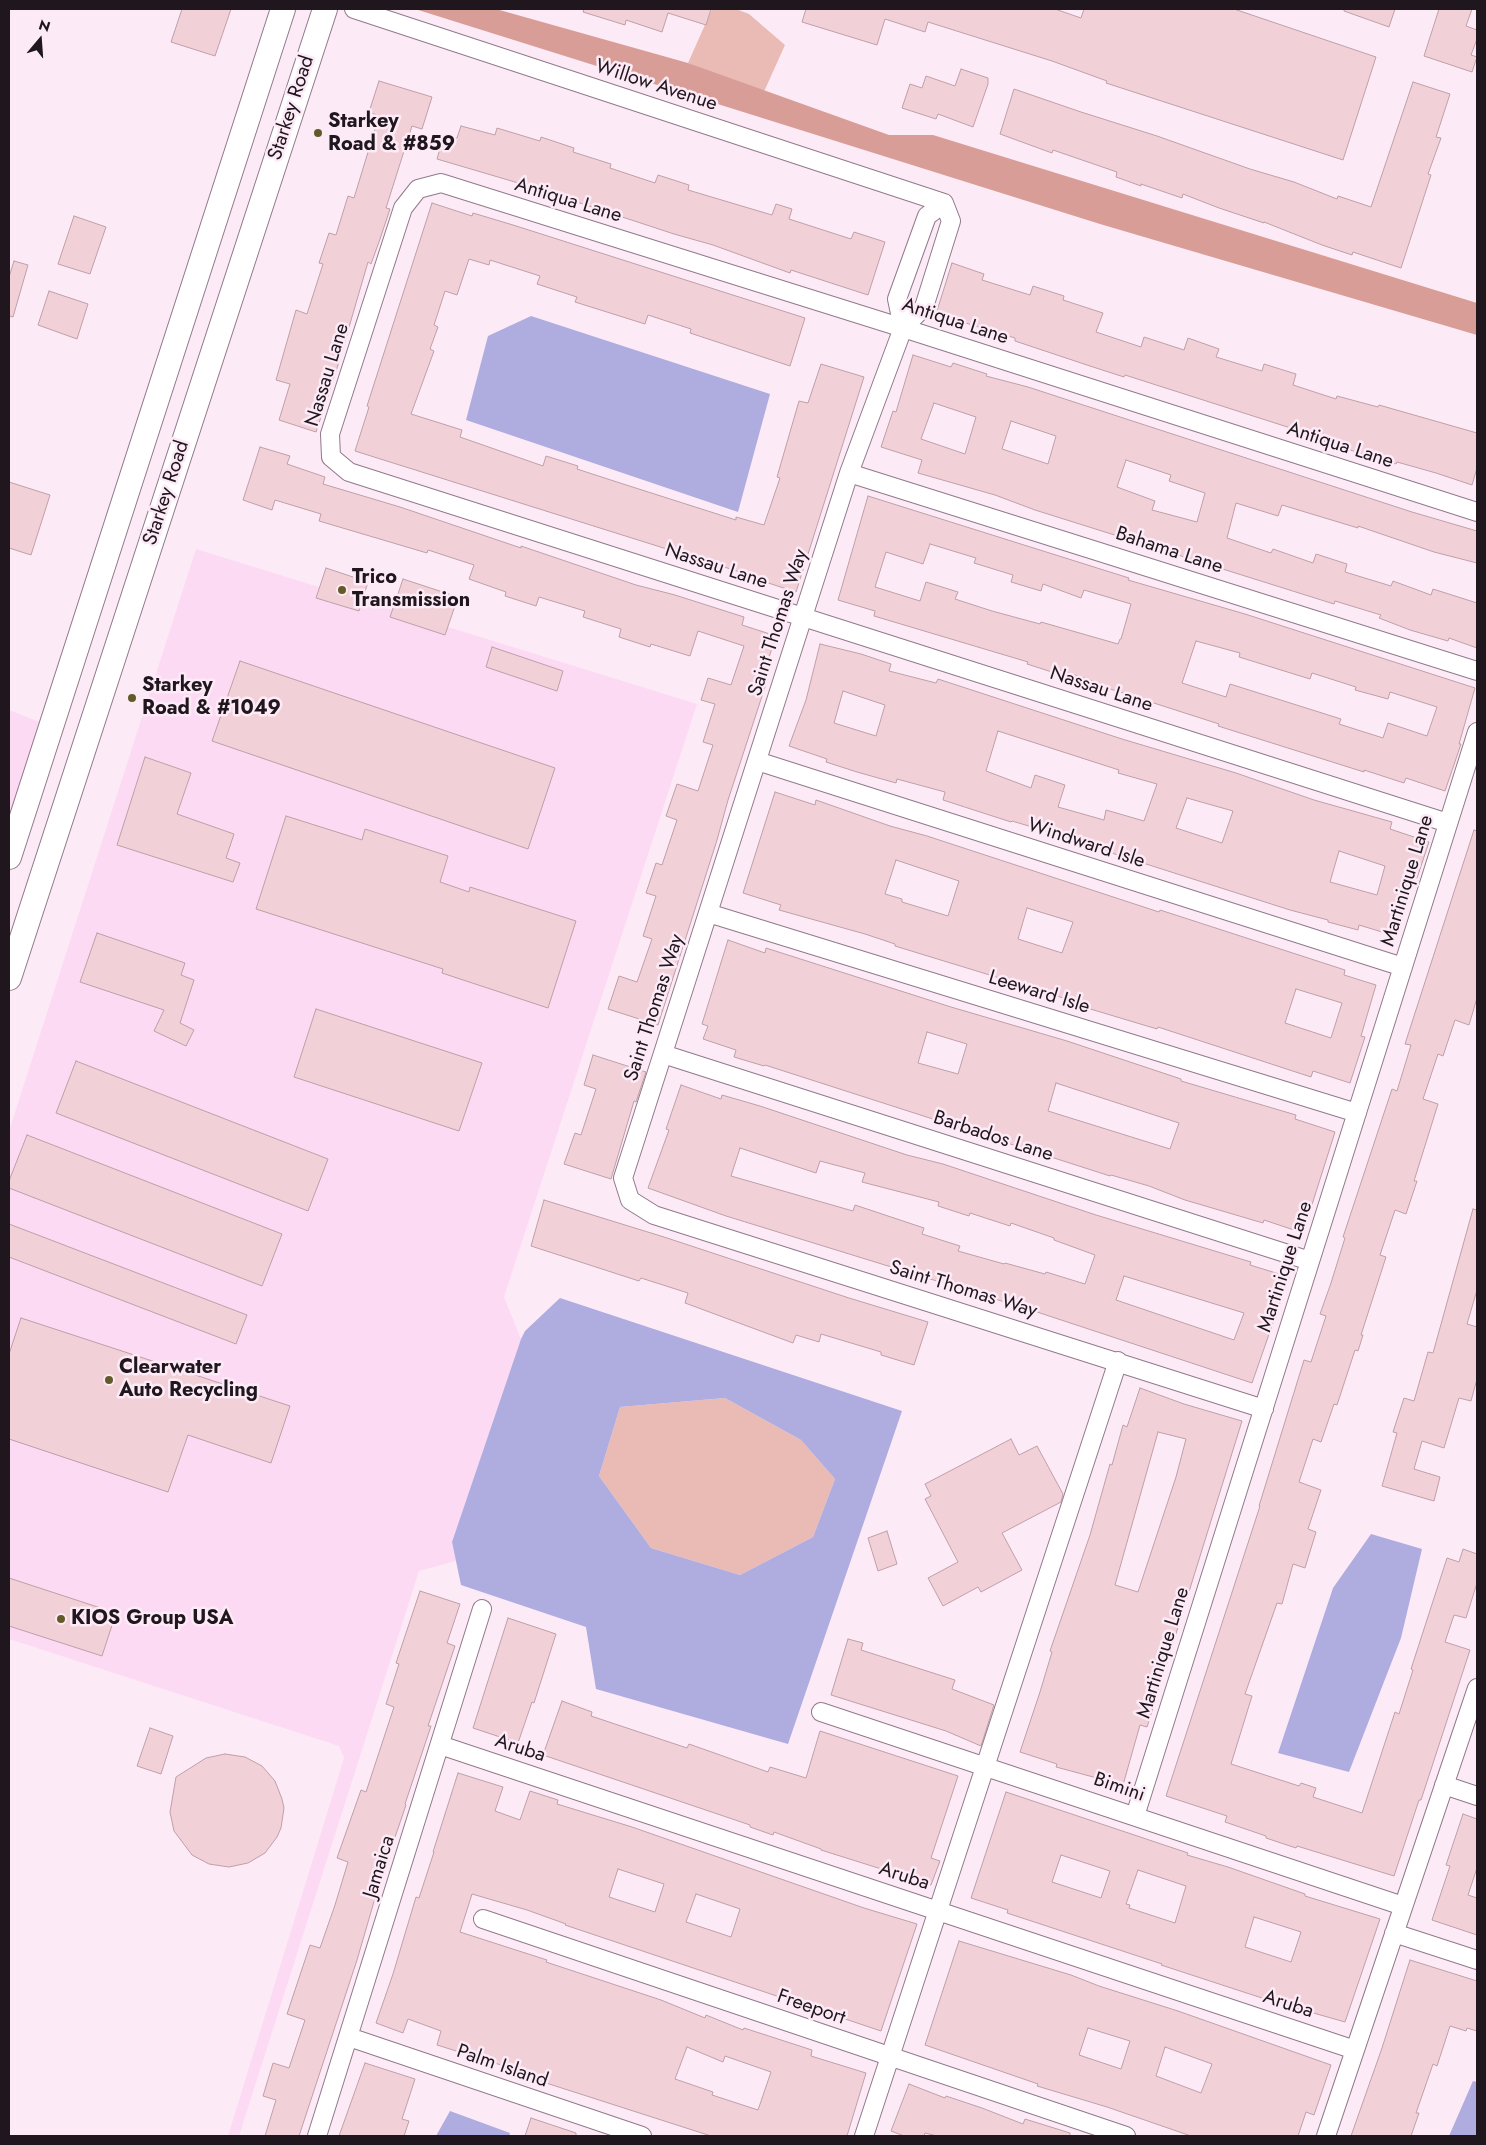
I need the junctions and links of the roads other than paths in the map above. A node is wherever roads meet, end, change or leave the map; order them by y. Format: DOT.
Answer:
graph roads {
  1 [pos="283,9"];
  2 [pos="325,9"];
  3 [pos="354,9"];
  4 [pos="418,189"];
  5 [pos="944,203"];
  6 [pos="903,328"];
  7 [pos="849,473"];
  8 [pos="1477,512"];
  9 [pos="803,617"];
  10 [pos="1477,671"];
  11 [pos="1477,732"];
  12 [pos="757,761"];
  13 [pos="1448,823"];
  14 [pos="9,857"];
  15 [pos="708,913"];
  16 [pos="1403,967"];
  17 [pos="9,978"];
  18 [pos="663,1054"];
  19 [pos="1357,1113"];
  20 [pos="1310,1261"];
  21 [pos="1118,1361"];
  22 [pos="1264,1409"];
  23 [pos="482,1609"];
  24 [pos="1477,1688"];
  25 [pos="822,1712"];
  26 [pos="440,1745"];
  27 [pos="986,1766"];
  28 [pos="1444,1785"];
  29 [pos="1477,1796"];
  30 [pos="1136,1816"];
  31 [pos="1403,1906"];
  32 [pos="939,1911"];
  33 [pos="483,1919"];
  34 [pos="1394,1933"];
  35 [pos="1477,1960"];
  36 [pos="349,2037"];
  37 [pos="1355,2050"];
  38 [pos="889,2056"];
  39 [pos="316,2136"];
  40 [pos="642,2136"];
  41 [pos="864,2136"];
  42 [pos="1126,2136"];
  43 [pos="1326,2136"];
  1 -- 14 [label="main road, Starkey Road"];
  2 -- 17 [label="main road, Starkey Road"];
  3 -- 5 [label="street, Willow Avenue"];
  4 -- 6 [label="street, Antiqua Lane"];
  4 -- 9 [label="street, Nassau Lane"];
  5 -- 6 [label="street"];
  5 -- 6 [label="street"];
  6 -- 7 [label="street, Saint Thomas Way"];
  6 -- 8 [label="street, Antiqua Lane"];
  7 -- 9 [label="street, Saint Thomas Way"];
  7 -- 10 [label="street, Bahama Lane"];
  9 -- 12 [label="street, Saint Thomas Way"];
  9 -- 13 [label="street, Nassau Lane"];
  11 -- 13 [label="street, Martinique Lane"];
  12 -- 15 [label="street, Saint Thomas Way"];
  12 -- 16 [label="street, Windward Isle"];
  13 -- 16 [label="street, Martinique Lane"];
  15 -- 18 [label="street, Saint Thomas Way"];
  15 -- 19 [label="street, Leeward Isle"];
  16 -- 19 [label="street, Martinique Lane"];
  18 -- 20 [label="street, Barbados Lane"];
  18 -- 21 [label="street, Saint Thomas Way"];
  19 -- 20 [label="street, Martinique Lane"];
  20 -- 22 [label="street, Martinique Lane"];
  21 -- 22 [label="street, Saint Thomas Way"];
  21 -- 27 [label="street"];
  22 -- 30 [label="street, Martinique Lane"];
  23 -- 26 [label="street, Jamaica"];
  24 -- 28 [label="street"];
  25 -- 27 [label="street, Bimini"];
  26 -- 32 [label="street, Aruba"];
  26 -- 36 [label="street, Jamaica"];
  27 -- 30 [label="street, Bimini"];
  27 -- 32 [label="street"];
  28 -- 29 [label="street"];
  28 -- 31 [label="street"];
  30 -- 31 [label="street, Bimini"];
  31 -- 34 [label="street"];
  32 -- 37 [label="street, Aruba"];
  32 -- 38 [label="street"];
  33 -- 38 [label="street, Freeport"];
  34 -- 35 [label="street"];
  34 -- 37 [label="street"];
  36 -- 39 [label="street, Jamaica"];
  36 -- 40 [label="street, Palm Island"];
  37 -- 43 [label="street"];
  38 -- 41 [label="street"];
  38 -- 42 [label="street, Freeport"];
}
